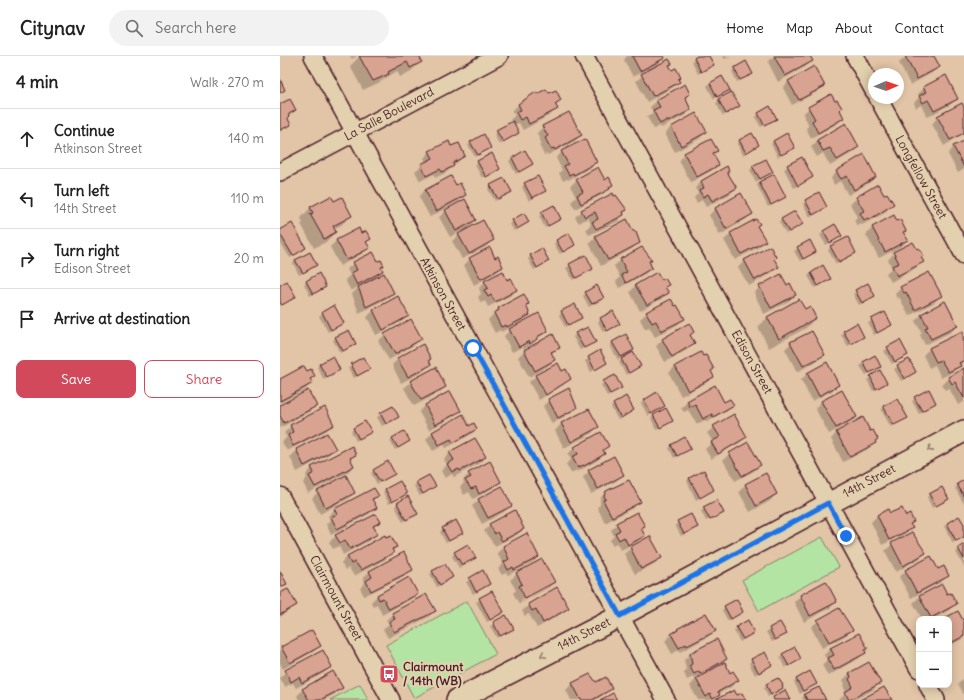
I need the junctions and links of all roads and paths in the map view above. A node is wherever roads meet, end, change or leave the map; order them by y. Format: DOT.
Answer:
graph roads {
  1 [pos="313,56"];
  2 [pos="499,56"];
  3 [pos="584,56"];
  4 [pos="855,56"];
  5 [pos="868,80"];
  6 [pos="881,104"];
  7 [pos="355,132"];
  8 [pos="280,172"];
  9 [pos="964,255"];
  10 [pos="964,431"];
  11 [pos="280,496"];
  12 [pos="828,503"];
  13 [pos="620,616"];
  14 [pos="916,664"];
  15 [pos="930,688"];
  16 [pos="391,700"];
  17 [pos="457,700"];
  18 [pos="666,700"];
  19 [pos="936,700"];
  1 -- 7 [label="street, Atkinson Street"];
  2 -- 7 [label="street, La Salle Boulevard"];
  3 -- 12 [label="street, Edison Street"];
  4 -- 5 [label="street"];
  6 -- 9 [label="street, Longfellow Street"];
  7 -- 8 [label="street, La Salle Boulevard"];
  7 -- 13 [label="street, Atkinson Street"];
  10 -- 12 [label="street, 14th Street, one-way"];
  11 -- 16 [label="street, Clairmount Street"];
  12 -- 13 [label="street, 14th Street"];
  12 -- 14 [label="street, Edison Street"];
  13 -- 17 [label="street, 14th Street, one-way"];
  13 -- 18 [label="street, Atkinson Street"];
  15 -- 19 [label="street"];
}
